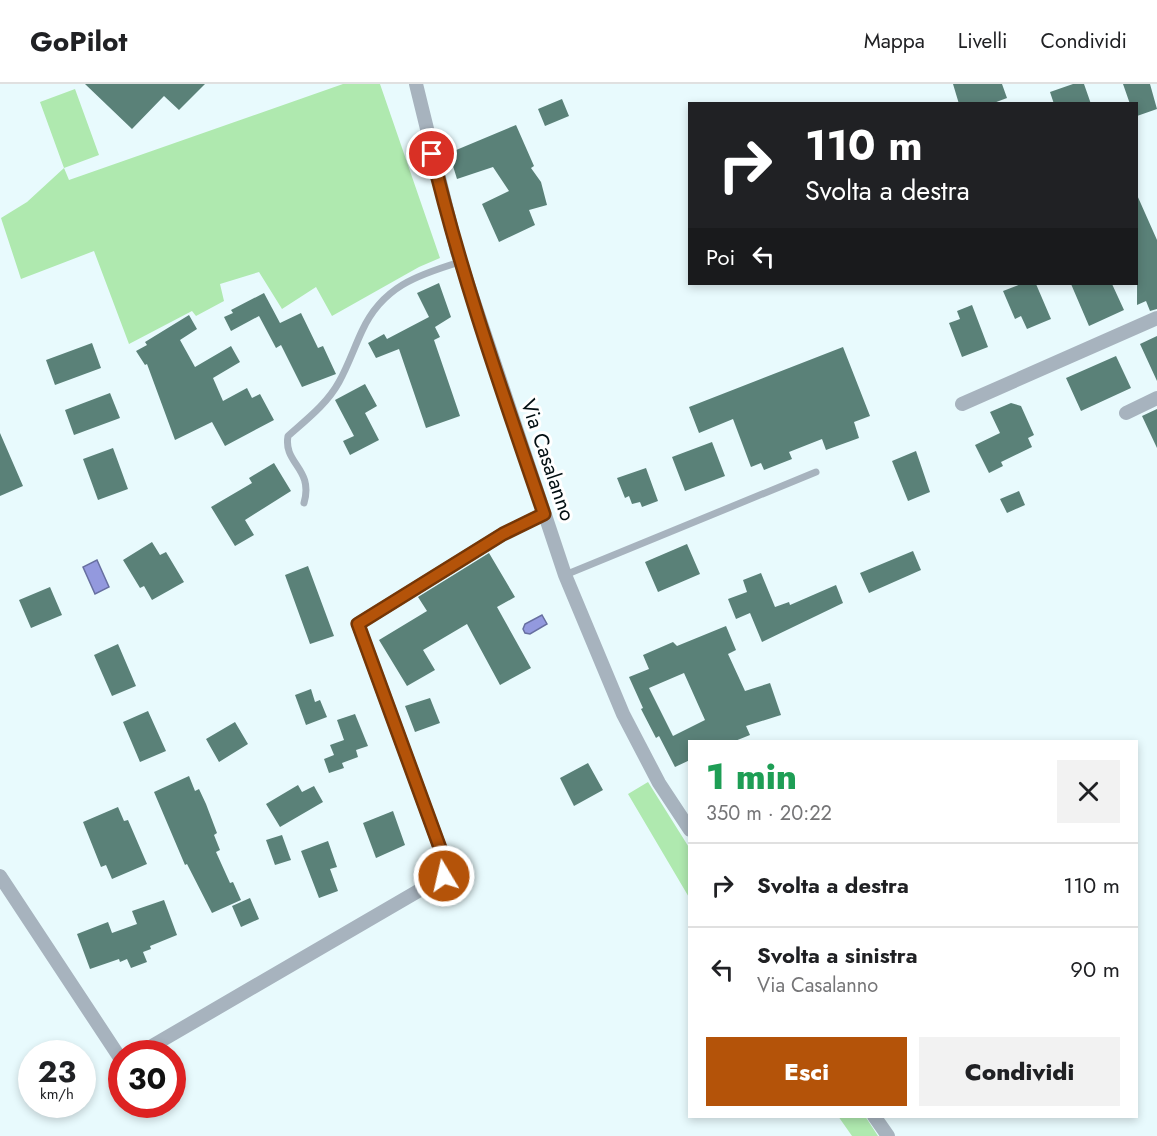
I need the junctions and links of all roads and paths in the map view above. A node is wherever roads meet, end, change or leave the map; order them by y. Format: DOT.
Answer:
graph roads {
  1 [pos="416,84"];
  2 [pos="460,262"];
  3 [pos="1157,318"];
  4 [pos="1157,398"];
  5 [pos="962,404"];
  6 [pos="1126,413"];
  7 [pos="816,472"];
  8 [pos="304,503"];
  9 [pos="544,514"];
  10 [pos="565,575"];
  11 [pos="688,827"];
  12 [pos="2,885"];
  13 [pos="108,1040"];
  14 [pos="162,1040"];
  15 [pos="875,1118"];
  16 [pos="888,1136"];
  1 -- 2 [label="street, Via Casalanno"];
  2 -- 8 [label="lane"];
  2 -- 9 [label="street, Via Casalanno"];
  3 -- 5 [label="street"];
  4 -- 6 [label="street"];
  7 -- 10 [label="lane"];
  9 -- 10 [label="street, Via Casalanno"];
  9 -- 14 [label="street"];
  10 -- 11 [label="street, Via Casalanno"];
  12 -- 13 [label="street"];
  15 -- 16 [label="street"];
}
